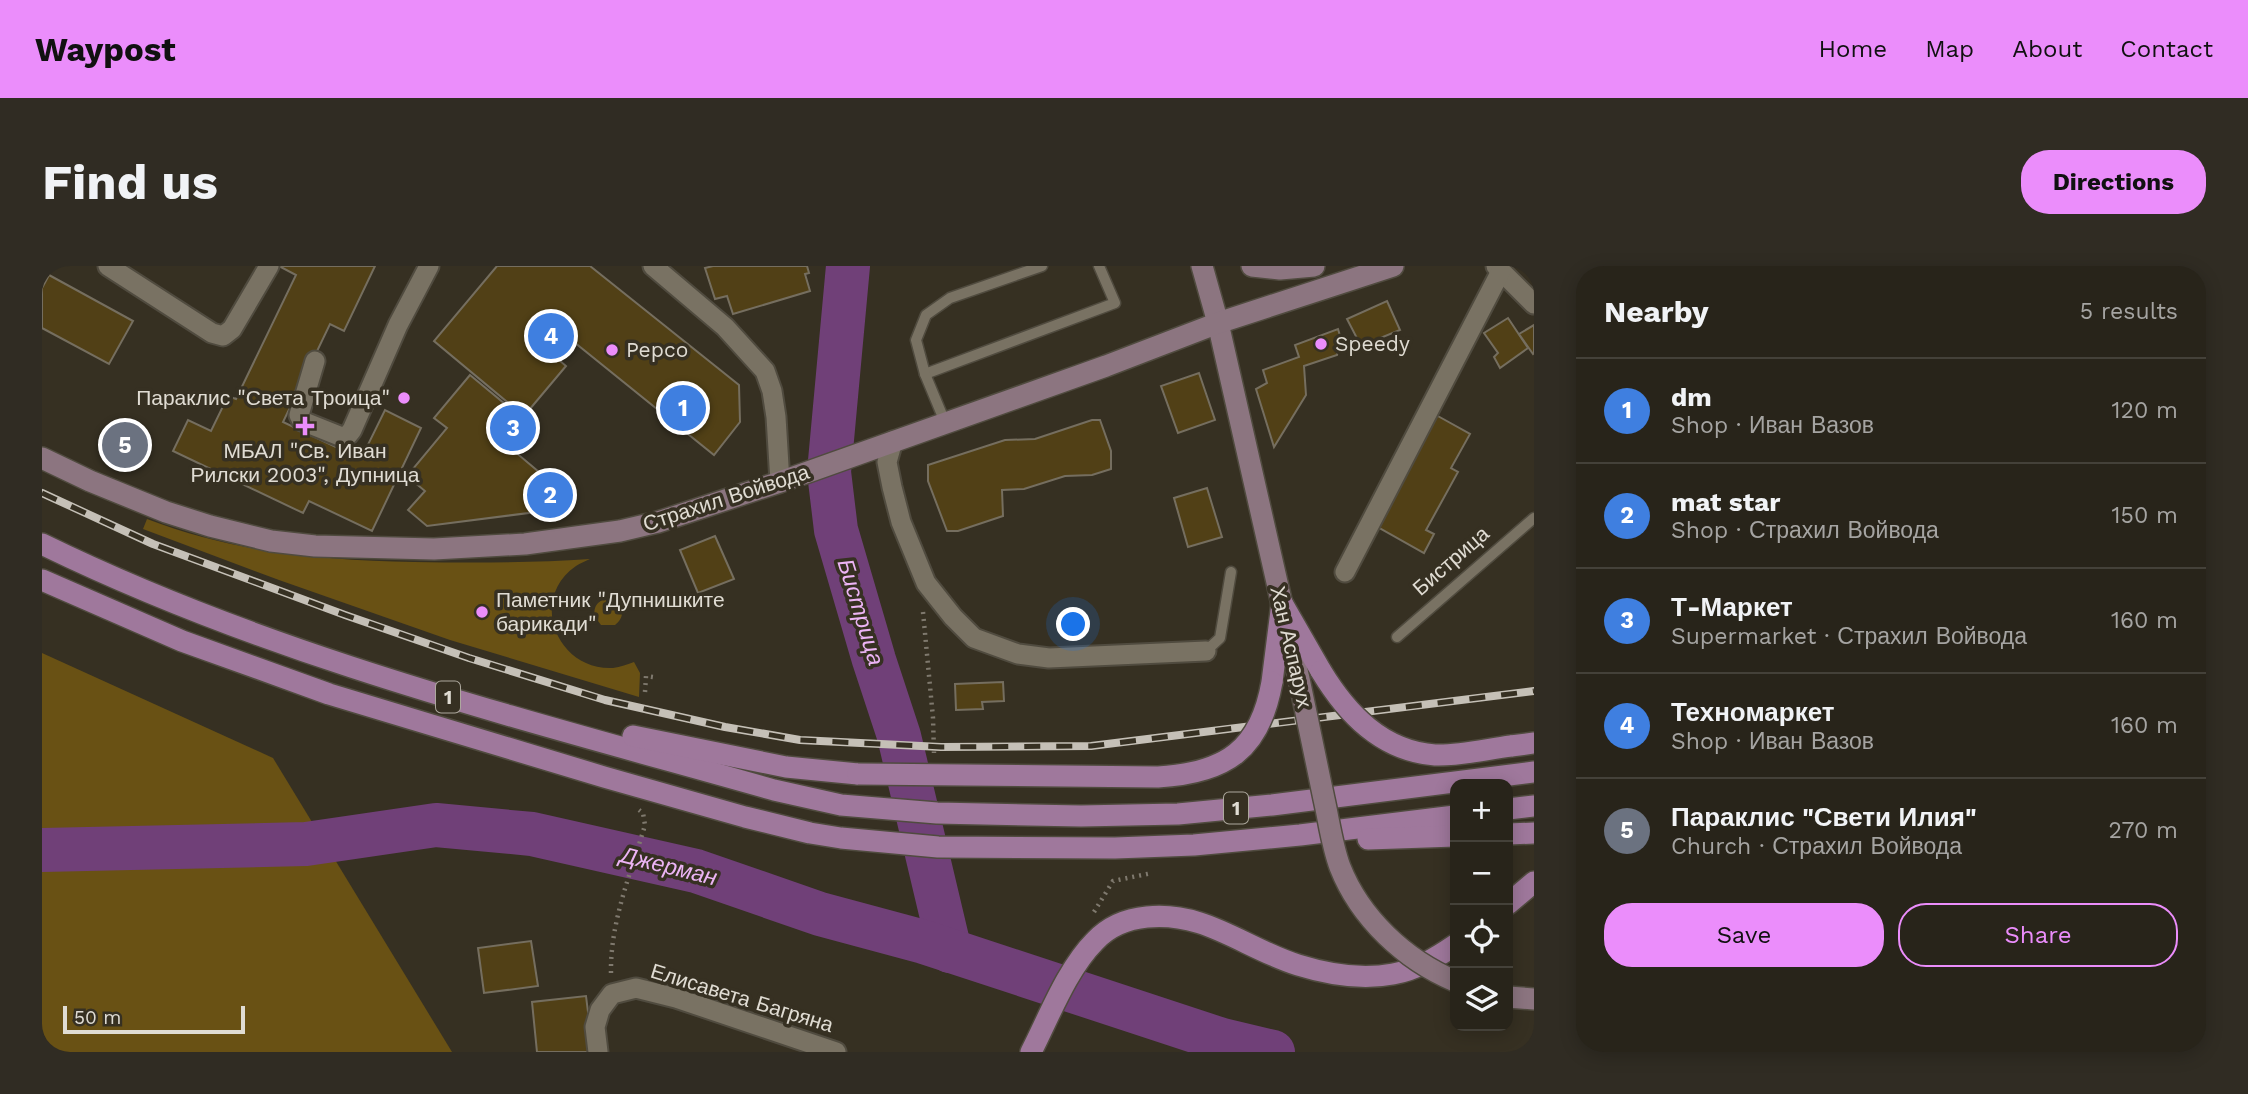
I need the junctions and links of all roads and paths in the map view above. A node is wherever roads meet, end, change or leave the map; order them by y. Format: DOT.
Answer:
graph roads {
  1 [pos="108,266"];
  2 [pos="269,266"];
  3 [pos="429,266"];
  4 [pos="1042,266"];
  5 [pos="1100,266"];
  6 [pos="1202,266"];
  7 [pos="1252,266"];
  8 [pos="1314,266"];
  9 [pos="1394,266"];
  10 [pos="661,268"];
  11 [pos="1499,269"];
  12 [pos="1534,304"];
  13 [pos="1218,323"];
  14 [pos="315,361"];
  15 [pos="925,374"];
  16 [pos="945,422"];
  17 [pos="893,441"];
  18 [pos="42,458"];
  19 [pos="780,482"];
  20 [pos="1534,518"];
  21 [pos="42,544"];
  22 [pos="1231,572"];
  23 [pos="1345,572"];
  24 [pos="42,580"];
  25 [pos="926,583"];
  26 [pos="1282,603"];
  27 [pos="1397,637"];
  28 [pos="1206,651"];
  29 [pos="653,677"];
  30 [pos="645,692"];
  31 [pos="435,694"];
  32 [pos="1534,743"];
  33 [pos="934,760"];
  34 [pos="1534,772"];
  35 [pos="1534,806"];
  36 [pos="1513,808"];
  37 [pos="1450,817"];
  38 [pos="645,825"];
  39 [pos="1534,833"];
  40 [pos="1513,834"];
  41 [pos="1450,836"];
  42 [pos="1194,845"];
  43 [pos="1152,873"];
  44 [pos="1113,881"];
  45 [pos="1534,882"];
  46 [pos="1513,900"];
  47 [pos="1450,948"];
  48 [pos="1450,978"];
  49 [pos="1513,997"];
  50 [pos="1534,999"];
  51 [pos="606,1002"];
  52 [pos="598,1052"];
  53 [pos="836,1052"];
  54 [pos="1031,1052"];
  1 -- 2 [label="street"];
  3 -- 14 [label="street"];
  4 -- 15 [label="lane"];
  5 -- 15 [label="lane"];
  6 -- 13 [label="street, Хан Аспарух"];
  7 -- 8 [label="street"];
  9 -- 13 [label="street, Страхил Войвода"];
  10 -- 19 [label="street"];
  11 -- 12 [label="street"];
  11 -- 23 [label="street"];
  13 -- 16 [label="street, Страхил Войвода"];
  13 -- 26 [label="street, Хан Аспарух"];
  15 -- 16 [label="lane"];
  16 -- 17 [label="street, Страхил Войвода"];
  17 -- 19 [label="street, Страхил Войвода"];
  17 -- 25 [label="street"];
  18 -- 19 [label="street, Страхил Войвода"];
  20 -- 27 [label="lane, Бистрица"];
  21 -- 31 [label="main road, 1"];
  22 -- 28 [label="lane"];
  24 -- 42 [label="main road, 1"];
  25 -- 28 [label="street"];
  25 -- 33 [label="path"];
  26 -- 31 [label="main road, bridge"];
  26 -- 32 [label="main road, bridge"];
  26 -- 48 [label="street, Хан Аспарух, bridge"];
  29 -- 30 [label="path"];
  31 -- 34 [label="main road, 1"];
  35 -- 36 [label="main road"];
  37 -- 42 [label="main road, 1"];
  38 -- 51 [label="path"];
  39 -- 40 [label="main road"];
  41 -- 42 [label="main road"];
  43 -- 44 [label="path"];
  45 -- 46 [label="main road"];
  47 -- 54 [label="main road"];
  49 -- 50 [label="street"];
  51 -- 52 [label="street"];
  51 -- 53 [label="street, Елисавета Багряна"];
}
